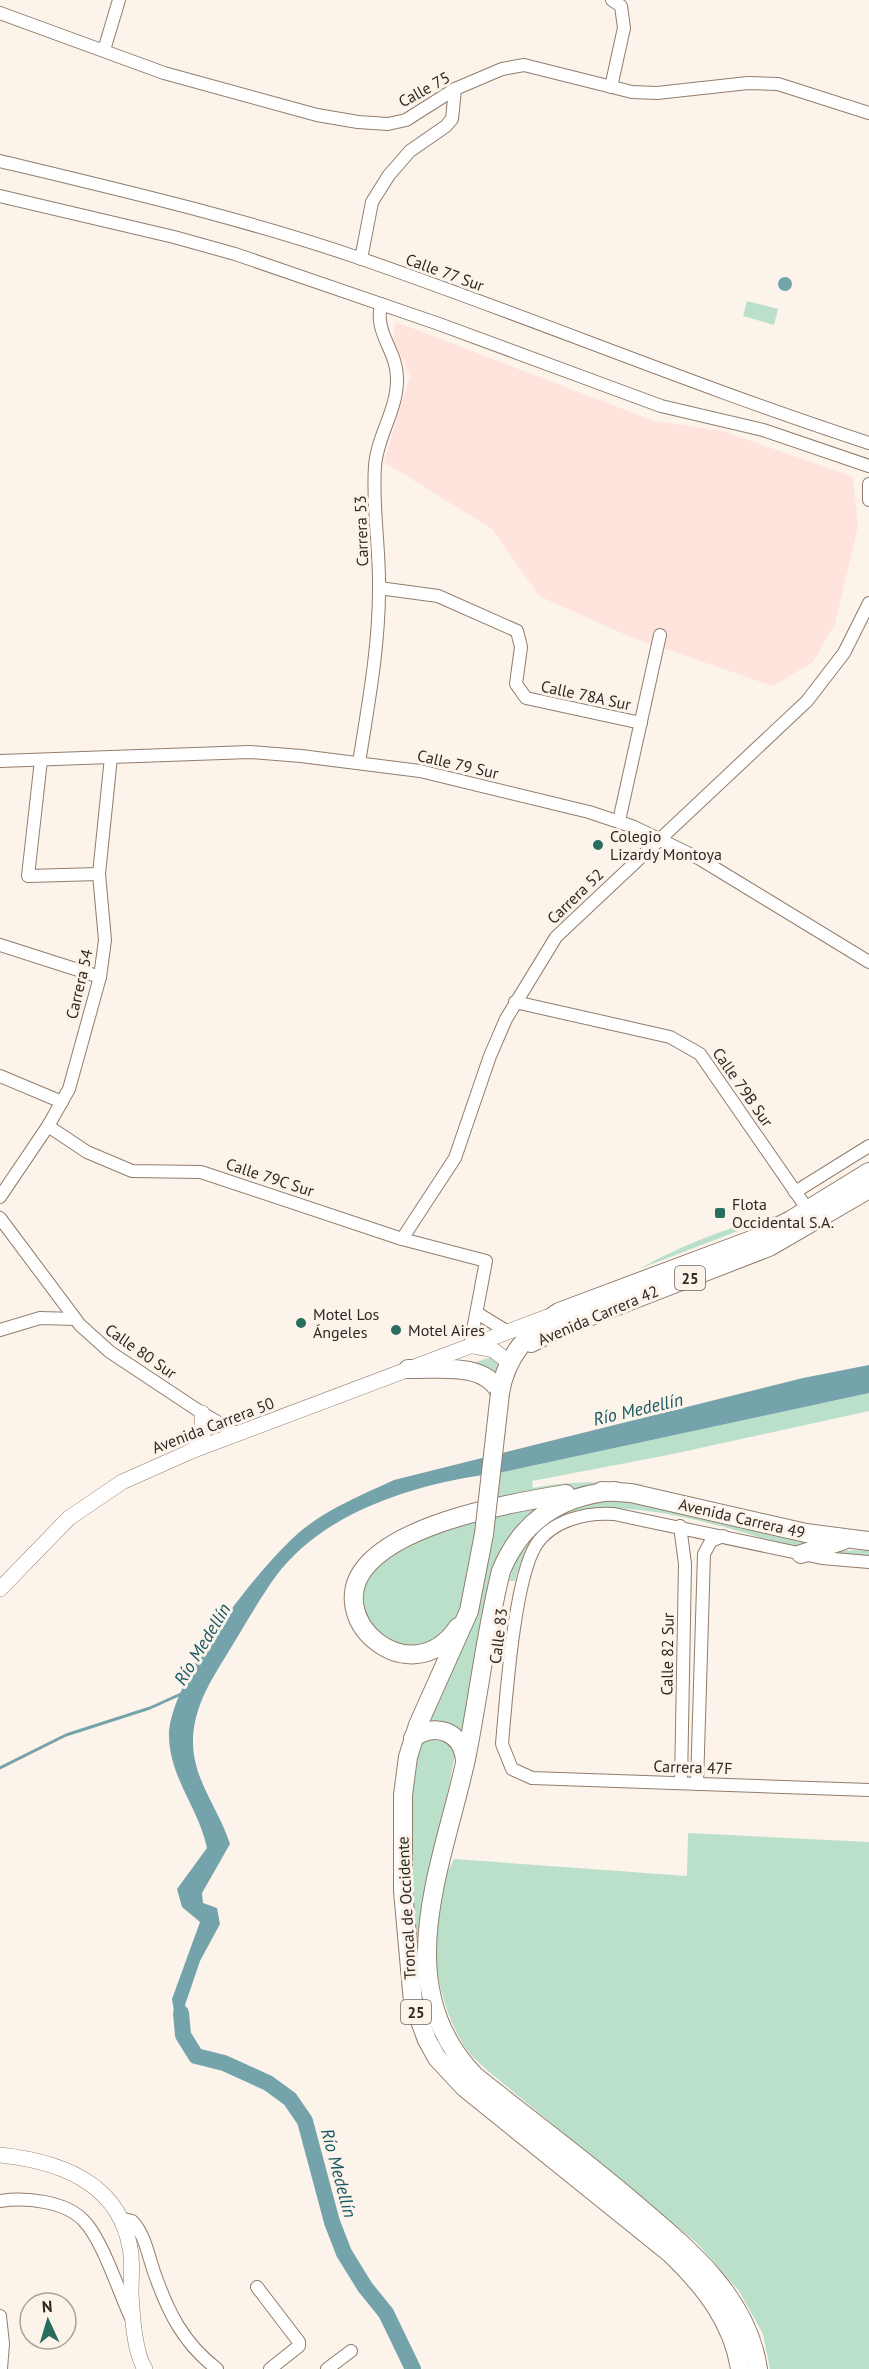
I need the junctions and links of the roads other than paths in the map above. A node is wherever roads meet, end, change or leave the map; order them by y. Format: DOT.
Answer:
graph roads {
  1 [pos="119,0"];
  2 [pos="612,0"];
  3 [pos="0,13"];
  4 [pos="104,50"];
  5 [pos="611,87"];
  6 [pos="455,89"];
  7 [pos="869,114"];
  8 [pos="0,161"];
  9 [pos="0,196"];
  10 [pos="361,259"];
  11 [pos="381,304"];
  12 [pos="869,443"];
  13 [pos="869,466"];
  14 [pos="869,484"];
  15 [pos="869,500"];
  16 [pos="379,588"];
  17 [pos="869,603"];
  18 [pos="660,635"];
  19 [pos="641,723"];
  20 [pos="111,757"];
  21 [pos="40,759"];
  22 [pos="0,761"];
  23 [pos="359,763"];
  24 [pos="619,821"];
  25 [pos="662,840"];
  26 [pos="99,874"];
  27 [pos="0,945"];
  28 [pos="869,962"];
  29 [pos="100,978"];
  30 [pos="515,1002"];
  31 [pos="0,1076"];
  32 [pos="62,1102"];
  33 [pos="48,1125"];
  34 [pos="869,1146"];
  35 [pos="869,1170"];
  36 [pos="869,1188"];
  37 [pos="0,1197"];
  38 [pos="824,1199"];
  39 [pos="801,1201"];
  40 [pos="0,1218"];
  41 [pos="402,1239"];
  42 [pos="559,1312"];
  43 [pos="477,1313"];
  44 [pos="75,1319"];
  45 [pos="0,1330"];
  46 [pos="508,1332"];
  47 [pos="470,1346"];
  48 [pos="509,1362"];
  49 [pos="408,1369"];
  50 [pos="500,1393"];
  51 [pos="202,1413"];
  52 [pos="238,1434"];
  53 [pos="194,1450"];
  54 [pos="615,1491"];
  55 [pos="680,1526"];
  56 [pos="723,1536"];
  57 [pos="846,1540"];
  58 [pos="869,1541"];
  59 [pos="801,1554"];
  60 [pos="869,1562"];
  61 [pos="0,1589"];
  62 [pos="469,1611"];
  63 [pos="413,1738"];
  64 [pos="464,1767"];
  65 [pos="518,1773"];
  66 [pos="681,1783"];
  67 [pos="697,1784"];
  68 [pos="869,1790"];
  69 [pos="0,2154"];
  70 [pos="0,2201"];
  71 [pos="120,2218"];
  72 [pos="257,2287"];
  73 [pos="0,2316"];
  74 [pos="133,2322"];
  75 [pos="351,2351"];
  76 [pos="1,2369"];
  77 [pos="145,2369"];
  78 [pos="217,2369"];
  79 [pos="270,2369"];
  80 [pos="327,2369"];
  81 [pos="740,2369"];
  82 [pos="758,2369"];
  1 -- 4 [label="street"];
  2 -- 5 [label="street"];
  3 -- 4 [label="street, Calle 75"];
  4 -- 6 [label="street, Calle 75"];
  5 -- 6 [label="street, Calle 75"];
  5 -- 7 [label="street, Calle 75"];
  6 -- 10 [label="street"];
  8 -- 10 [label="street, Calle 77 Sur"];
  9 -- 11 [label="street"];
  10 -- 12 [label="street, Calle 77 Sur"];
  11 -- 13 [label="street"];
  11 -- 16 [label="street, Carrera 53"];
  14 -- 15 [label="street"];
  16 -- 19 [label="street, Calle 78A Sur"];
  16 -- 23 [label="street, Carrera 53"];
  17 -- 25 [label="street, Carrera 52"];
  18 -- 19 [label="street"];
  19 -- 24 [label="street"];
  20 -- 21 [label="street, Calle 79 Sur"];
  20 -- 23 [label="street, Calle 79 Sur"];
  20 -- 26 [label="street, Carrera 54"];
  21 -- 22 [label="street, Calle 79 Sur"];
  21 -- 26 [label="street"];
  23 -- 24 [label="street, Calle 79 Sur"];
  24 -- 25 [label="street, Calle 79 Sur"];
  25 -- 28 [label="street, Calle 79 Sur"];
  25 -- 30 [label="street, Carrera 52"];
  26 -- 29 [label="street, Carrera 54"];
  27 -- 29 [label="street"];
  29 -- 32 [label="street, Carrera 54"];
  30 -- 39 [label="street, Calle 79B Sur"];
  30 -- 41 [label="street, Carrera 52"];
  31 -- 32 [label="street"];
  32 -- 33 [label="street, Carrera 54"];
  33 -- 37 [label="street, Carrera 54"];
  33 -- 41 [label="street, Calle 79C Sur"];
  34 -- 39 [label="street"];
  35 -- 38 [label="highway, Avenida Carrera 42 / 25"];
  35 -- 39 [label="highway"];
  36 -- 38 [label="highway"];
  36 -- 48 [label="highway, Avenida Carrera 42 / 25"];
  38 -- 39 [label="highway, Avenida Carrera 42 / 25"];
  39 -- 42 [label="highway, Avenida Carrera 42 / 25"];
  40 -- 44 [label="street, Calle 80 Sur"];
  41 -- 43 [label="street, Calle 79C Sur"];
  42 -- 46 [label="main road, Avenida Carrera 50"];
  42 -- 48 [label="highway, Avenida Carrera 42 / 25"];
  43 -- 46 [label="street"];
  43 -- 47 [label="street"];
  44 -- 45 [label="street"];
  44 -- 51 [label="street, Calle 80 Sur"];
  46 -- 47 [label="main road, Avenida Carrera 50"];
  47 -- 48 [label="main road"];
  47 -- 49 [label="main road, Avenida Carrera 50"];
  48 -- 50 [label="highway, Troncal de Occidente / 25"];
  49 -- 50 [label="highway"];
  49 -- 52 [label="main road, Avenida Carrera 50"];
  50 -- 62 [label="highway, Troncal de Occidente / 25, bridge"];
  51 -- 52 [label="street, Calle 80 Sur"];
  51 -- 53 [label="main road"];
  52 -- 53 [label="main road, Avenida Carrera 50"];
  53 -- 61 [label="main road, Avenida Carrera 50"];
  54 -- 57 [label="highway, Avenida Carrera 49 / 25"];
  54 -- 62 [label="highway"];
  54 -- 64 [label="highway, Troncal de Occidente / 25"];
  55 -- 56 [label="street, Calle 83"];
  55 -- 65 [label="street, Calle 83"];
  55 -- 66 [label="street, Calle 82 Sur"];
  56 -- 59 [label="street, Calle 83"];
  56 -- 67 [label="street, Calle 82 Sur"];
  57 -- 58 [label="highway, Avenida Carrera 49 / 25"];
  57 -- 59 [label="highway"];
  59 -- 60 [label="street, Calle 83"];
  62 -- 63 [label="highway, Troncal de Occidente / 25"];
  63 -- 64 [label="highway"];
  63 -- 81 [label="highway, Troncal de Occidente / 25"];
  64 -- 82 [label="highway, Troncal de Occidente / 25"];
  65 -- 66 [label="street, Carrera 47F"];
  66 -- 67 [label="street, Carrera 47F"];
  67 -- 68 [label="street, Carrera 47F"];
  69 -- 71 [label="main road"];
  70 -- 74 [label="street"];
  71 -- 74 [label="main road"];
  71 -- 78 [label="street"];
  72 -- 79 [label="street"];
  73 -- 76 [label="street"];
  74 -- 77 [label="main road"];
  75 -- 80 [label="street"];
}
